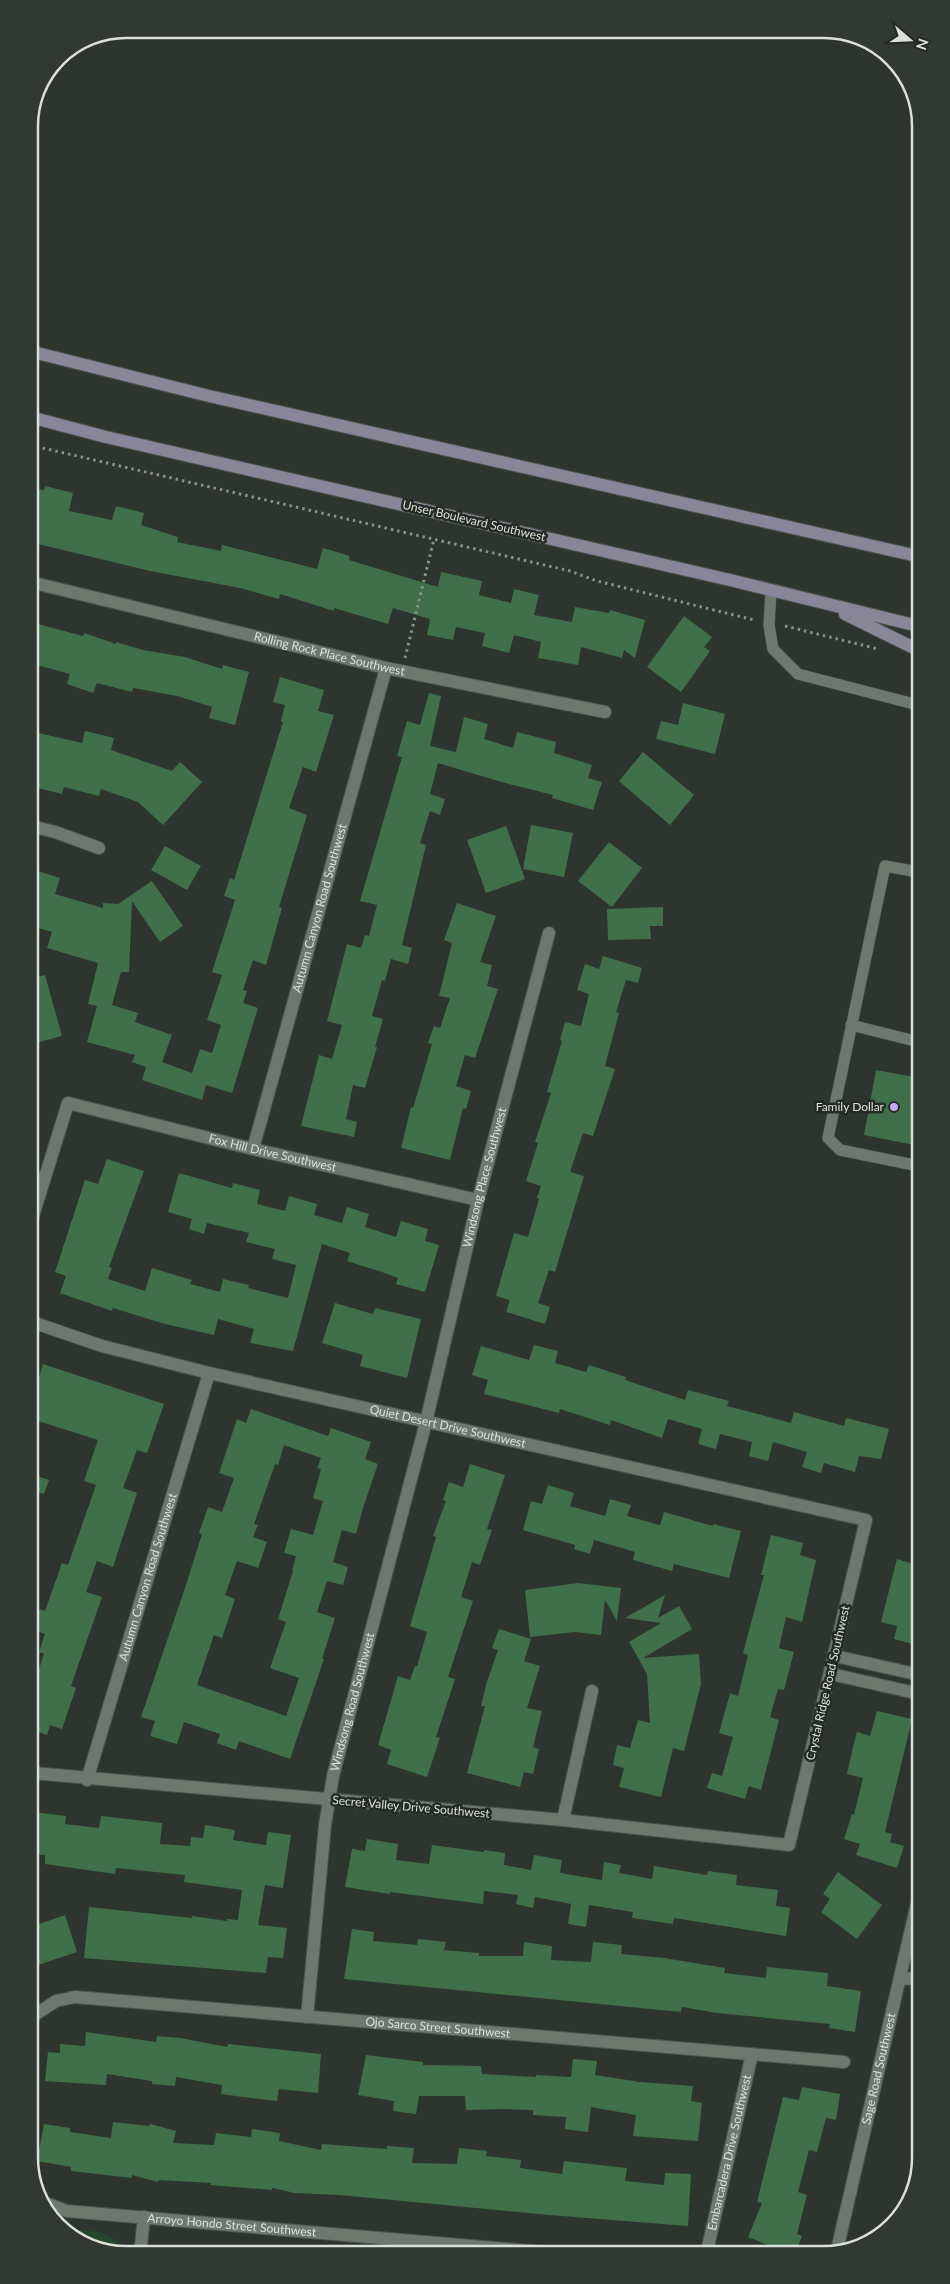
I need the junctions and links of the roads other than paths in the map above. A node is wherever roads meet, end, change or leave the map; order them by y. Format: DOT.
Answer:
graph roads {
  1 [pos="38,354"];
  2 [pos="38,419"];
  3 [pos="912,555"];
  4 [pos="38,584"];
  5 [pos="771,591"];
  6 [pos="825,604"];
  7 [pos="912,625"];
  8 [pos="912,647"];
  9 [pos="386,668"];
  10 [pos="912,703"];
  11 [pos="605,712"];
  12 [pos="38,828"];
  13 [pos="99,848"];
  14 [pos="912,871"];
  15 [pos="550,934"];
  16 [pos="851,1025"];
  17 [pos="912,1040"];
  18 [pos="253,1149"];
  19 [pos="912,1165"];
  20 [pos="38,1199"];
  21 [pos="478,1200"];
  22 [pos="38,1324"];
  23 [pos="209,1373"];
  24 [pos="426,1422"];
  25 [pos="866,1520"];
  26 [pos="835,1656"];
  27 [pos="912,1673"];
  28 [pos="831,1674"];
  29 [pos="592,1691"];
  30 [pos="912,1692"];
  31 [pos="38,1775"];
  32 [pos="87,1780"];
  33 [pos="328,1799"];
  34 [pos="563,1820"];
  35 [pos="789,1845"];
  36 [pos="912,1926"];
  37 [pos="912,1978"];
  38 [pos="900,1979"];
  39 [pos="38,2012"];
  40 [pos="307,2017"];
  41 [pos="752,2054"];
  42 [pos="844,2062"];
  43 [pos="50,2205"];
  44 [pos="144,2217"];
  45 [pos="838,2245"];
  46 [pos="141,2246"];
  47 [pos="473,2246"];
  48 [pos="708,2246"];
  1 -- 3 [label="main road"];
  2 -- 5 [label="main road, Unser Boulevard Southwest"];
  4 -- 9 [label="street, Rolling Rock Place Southwest"];
  5 -- 6 [label="main road, Unser Boulevard Southwest"];
  5 -- 10 [label="lane"];
  6 -- 7 [label="main road, Unser Boulevard Southwest"];
  6 -- 8 [label="main road"];
  9 -- 11 [label="street, Rolling Rock Place Southwest"];
  9 -- 18 [label="street, Autumn Canyon Road Southwest"];
  12 -- 13 [label="street"];
  14 -- 16 [label="lane"];
  15 -- 21 [label="street, Windsong Place Southwest"];
  16 -- 17 [label="lane"];
  16 -- 19 [label="lane"];
  18 -- 20 [label="street, Fox Hill Drive Southwest"];
  18 -- 21 [label="street, Fox Hill Drive Southwest"];
  21 -- 24 [label="street, Windsong Place Southwest"];
  22 -- 23 [label="street, Quiet Desert Drive Southwest"];
  23 -- 24 [label="street, Quiet Desert Drive Southwest"];
  23 -- 32 [label="street, Autumn Canyon Road Southwest"];
  24 -- 25 [label="street, Quiet Desert Drive Southwest"];
  24 -- 33 [label="street, Windsong Road Southwest"];
  25 -- 26 [label="street, Crystal Ridge Road Southwest"];
  26 -- 27 [label="street"];
  26 -- 28 [label="street, Crystal Ridge Road Southwest"];
  28 -- 30 [label="street"];
  28 -- 35 [label="street, Crystal Ridge Road Southwest"];
  29 -- 34 [label="street"];
  31 -- 32 [label="street, Secret Valley Drive Southwest"];
  32 -- 33 [label="street, Secret Valley Drive Southwest"];
  33 -- 34 [label="street, Secret Valley Drive Southwest"];
  33 -- 40 [label="street, Windsong Road Southwest"];
  34 -- 35 [label="street, Secret Valley Drive Southwest"];
  36 -- 38 [label="street, Sage Road Southwest"];
  37 -- 38 [label="street"];
  38 -- 45 [label="street, Sage Road Southwest"];
  39 -- 40 [label="street, Ojo Sarco Street Southwest"];
  40 -- 41 [label="street, Ojo Sarco Street Southwest"];
  41 -- 42 [label="street, Ojo Sarco Street Southwest"];
  41 -- 48 [label="street, Embarcadera Drive Southwest"];
  43 -- 44 [label="street, Arroyo Hondo Street Southwest"];
  44 -- 46 [label="street"];
  44 -- 47 [label="street, Arroyo Hondo Street Southwest"];
}
